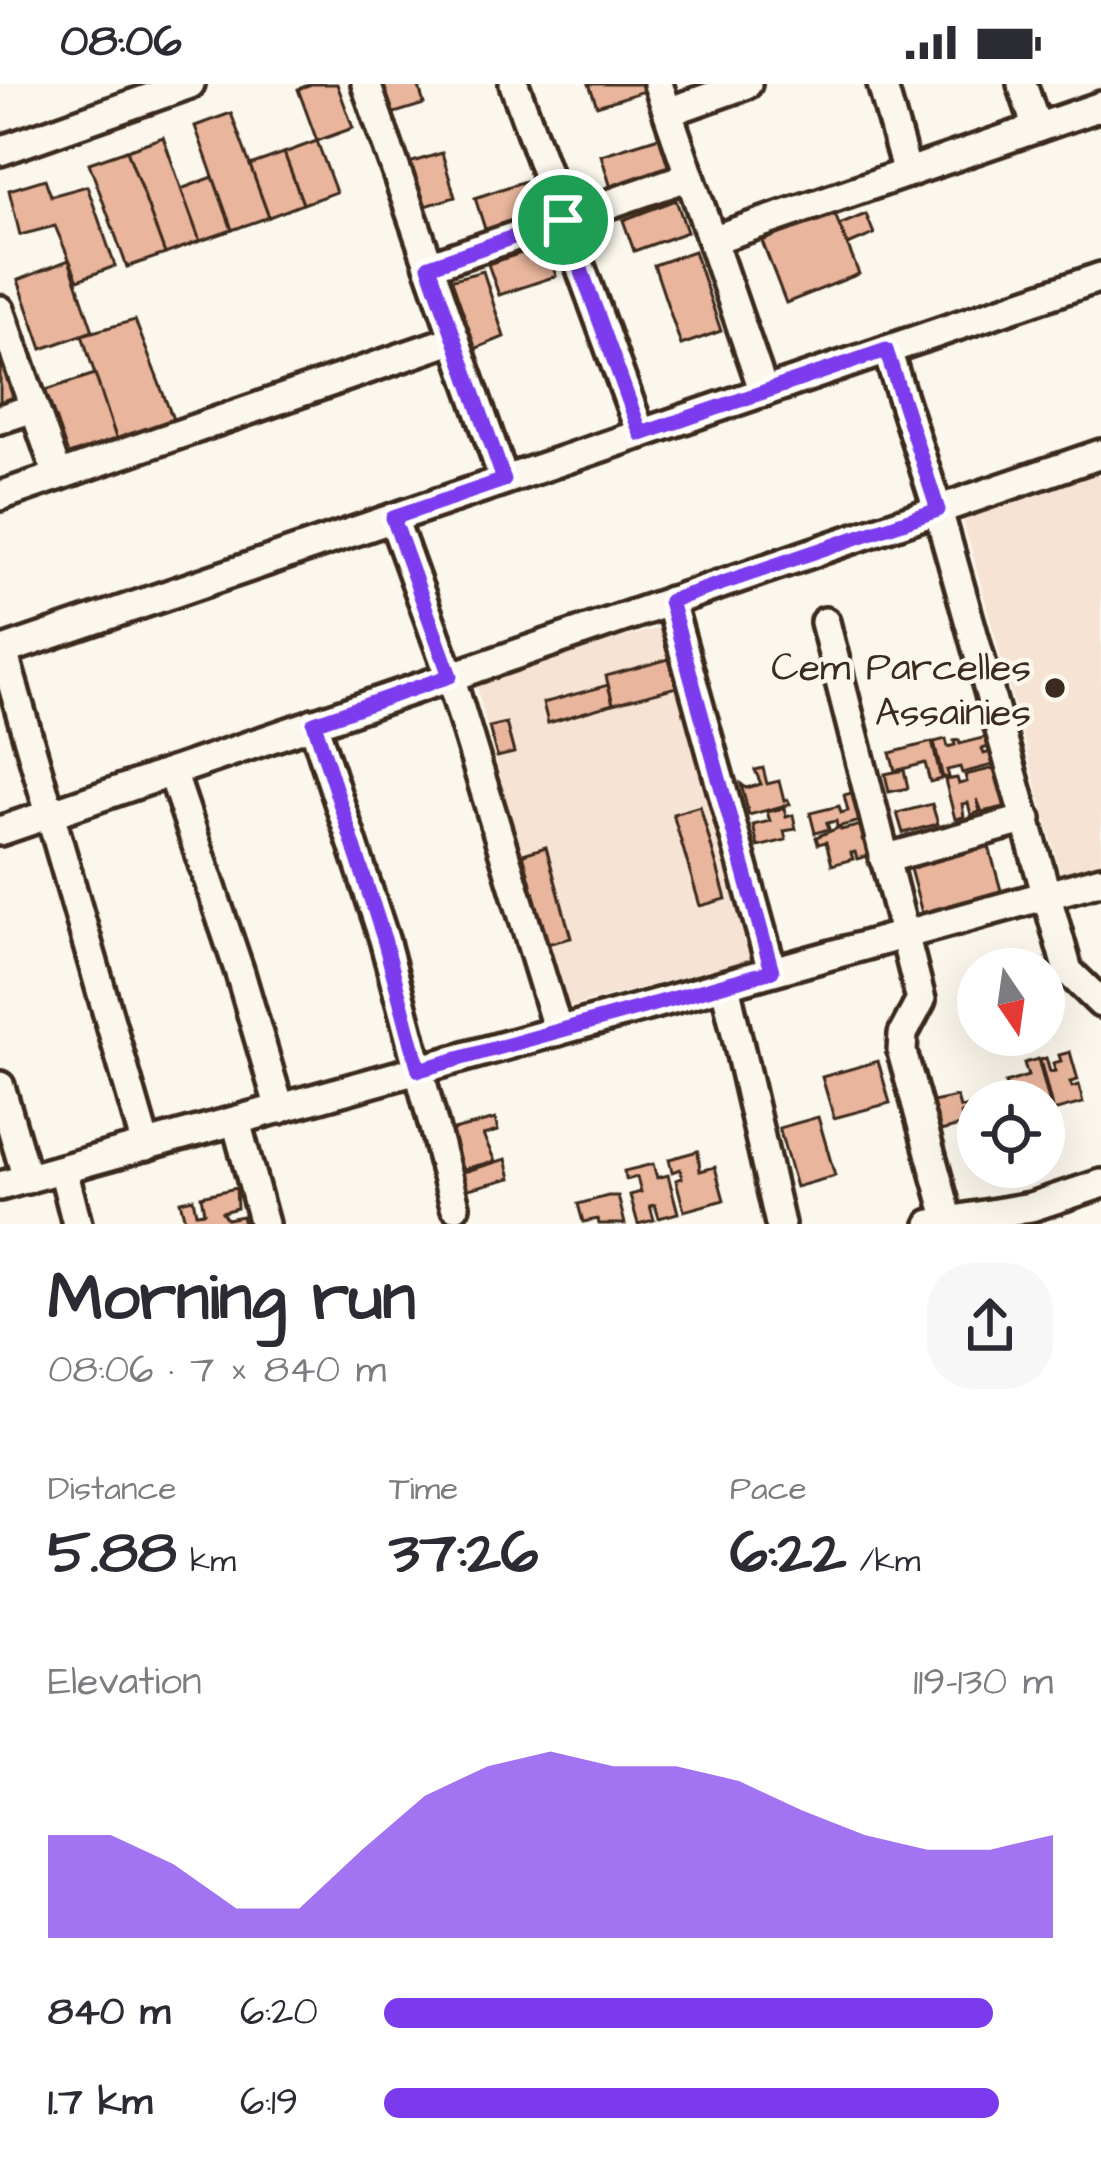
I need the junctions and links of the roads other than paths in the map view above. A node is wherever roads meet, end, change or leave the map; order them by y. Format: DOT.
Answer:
graph roads {
  1 [pos="190,84"];
  2 [pos="366,84"];
  3 [pos="514,84"];
  4 [pos="658,84"];
  5 [pos="747,84"];
  6 [pos="882,84"];
  7 [pos="1022,84"];
  8 [pos="158,89"];
  9 [pos="1101,106"];
  10 [pos="668,112"];
  11 [pos="1037,128"];
  12 [pos="0,151"];
  13 [pos="907,173"];
  14 [pos="690,176"];
  15 [pos="563,220"];
  16 [pos="712,240"];
  17 [pos="429,266"];
  18 [pos="1101,277"];
  19 [pos="0,310"];
  20 [pos="455,339"];
  21 [pos="886,350"];
  22 [pos="764,392"];
  23 [pos="34,408"];
  24 [pos="0,419"];
  25 [pos="641,434"];
  26 [pos="1101,454"];
  27 [pos="58,476"];
  28 [pos="504,480"];
  29 [pos="0,496"];
  30 [pos="938,510"];
  31 [pos="393,518"];
  32 [pos="670,601"];
  33 [pos="825,622"];
  34 [pos="1,652"];
  35 [pos="450,676"];
  36 [pos="314,723"];
  37 [pos="172,772"];
  38 [pos="51,814"];
  39 [pos="1027,819"];
  40 [pos="0,831"];
  41 [pos="884,859"];
  42 [pos="1101,880"];
  43 [pos="1049,894"];
  44 [pos="904,935"];
  45 [pos="772,971"];
  46 [pos="724,985"];
  47 [pos="1101,1003"];
  48 [pos="558,1031"];
  49 [pos="419,1070"];
  50 [pos="0,1086"];
  51 [pos="280,1108"];
  52 [pos="236,1121"];
  53 [pos="146,1146"];
  54 [pos="63,1169"];
  55 [pos="13,1183"];
  56 [pos="1101,1184"];
  57 [pos="455,1206"];
  58 [pos="940,1223"];
  59 [pos="77,1224"];
  60 [pos="264,1224"];
  61 [pos="780,1224"];
  1 -- 8 [label="street"];
  2 -- 17 [label="street"];
  3 -- 15 [label="street"];
  4 -- 10 [label="street"];
  5 -- 10 [label="street"];
  6 -- 13 [label="street"];
  7 -- 11 [label="street"];
  8 -- 12 [label="street"];
  9 -- 11 [label="street"];
  10 -- 14 [label="street"];
  11 -- 13 [label="street"];
  13 -- 16 [label="street"];
  14 -- 15 [label="street"];
  14 -- 16 [label="street"];
  15 -- 17 [label="street"];
  15 -- 25 [label="street"];
  16 -- 22 [label="street"];
  17 -- 20 [label="street"];
  18 -- 21 [label="street"];
  19 -- 23 [label="street"];
  20 -- 27 [label="street"];
  20 -- 28 [label="street"];
  21 -- 22 [label="street"];
  21 -- 30 [label="street"];
  22 -- 25 [label="street"];
  23 -- 24 [label="street"];
  23 -- 27 [label="street"];
  25 -- 28 [label="street"];
  26 -- 30 [label="street"];
  27 -- 29 [label="street"];
  28 -- 31 [label="street"];
  30 -- 32 [label="street"];
  30 -- 39 [label="street"];
  31 -- 34 [label="street"];
  31 -- 35 [label="street"];
  32 -- 35 [label="street"];
  32 -- 45 [label="street"];
  33 -- 41 [label="street"];
  34 -- 38 [label="street"];
  35 -- 36 [label="street"];
  35 -- 48 [label="street"];
  36 -- 37 [label="street"];
  36 -- 49 [label="street"];
  37 -- 38 [label="street"];
  37 -- 51 [label="street"];
  38 -- 40 [label="street"];
  38 -- 53 [label="street"];
  39 -- 41 [label="street"];
  39 -- 43 [label="street"];
  41 -- 44 [label="street"];
  42 -- 43 [label="street"];
  43 -- 44 [label="street"];
  43 -- 47 [label="street"];
  44 -- 45 [label="street"];
  44 -- 58 [label="street"];
  45 -- 46 [label="street"];
  46 -- 48 [label="street"];
  46 -- 61 [label="street"];
  48 -- 49 [label="street"];
  49 -- 51 [label="street"];
  49 -- 57 [label="street"];
  50 -- 55 [label="street"];
  51 -- 52 [label="street"];
  52 -- 53 [label="street"];
  52 -- 60 [label="street"];
  53 -- 54 [label="street"];
  54 -- 55 [label="street"];
  54 -- 59 [label="street"];
  56 -- 58 [label="street"];
}
